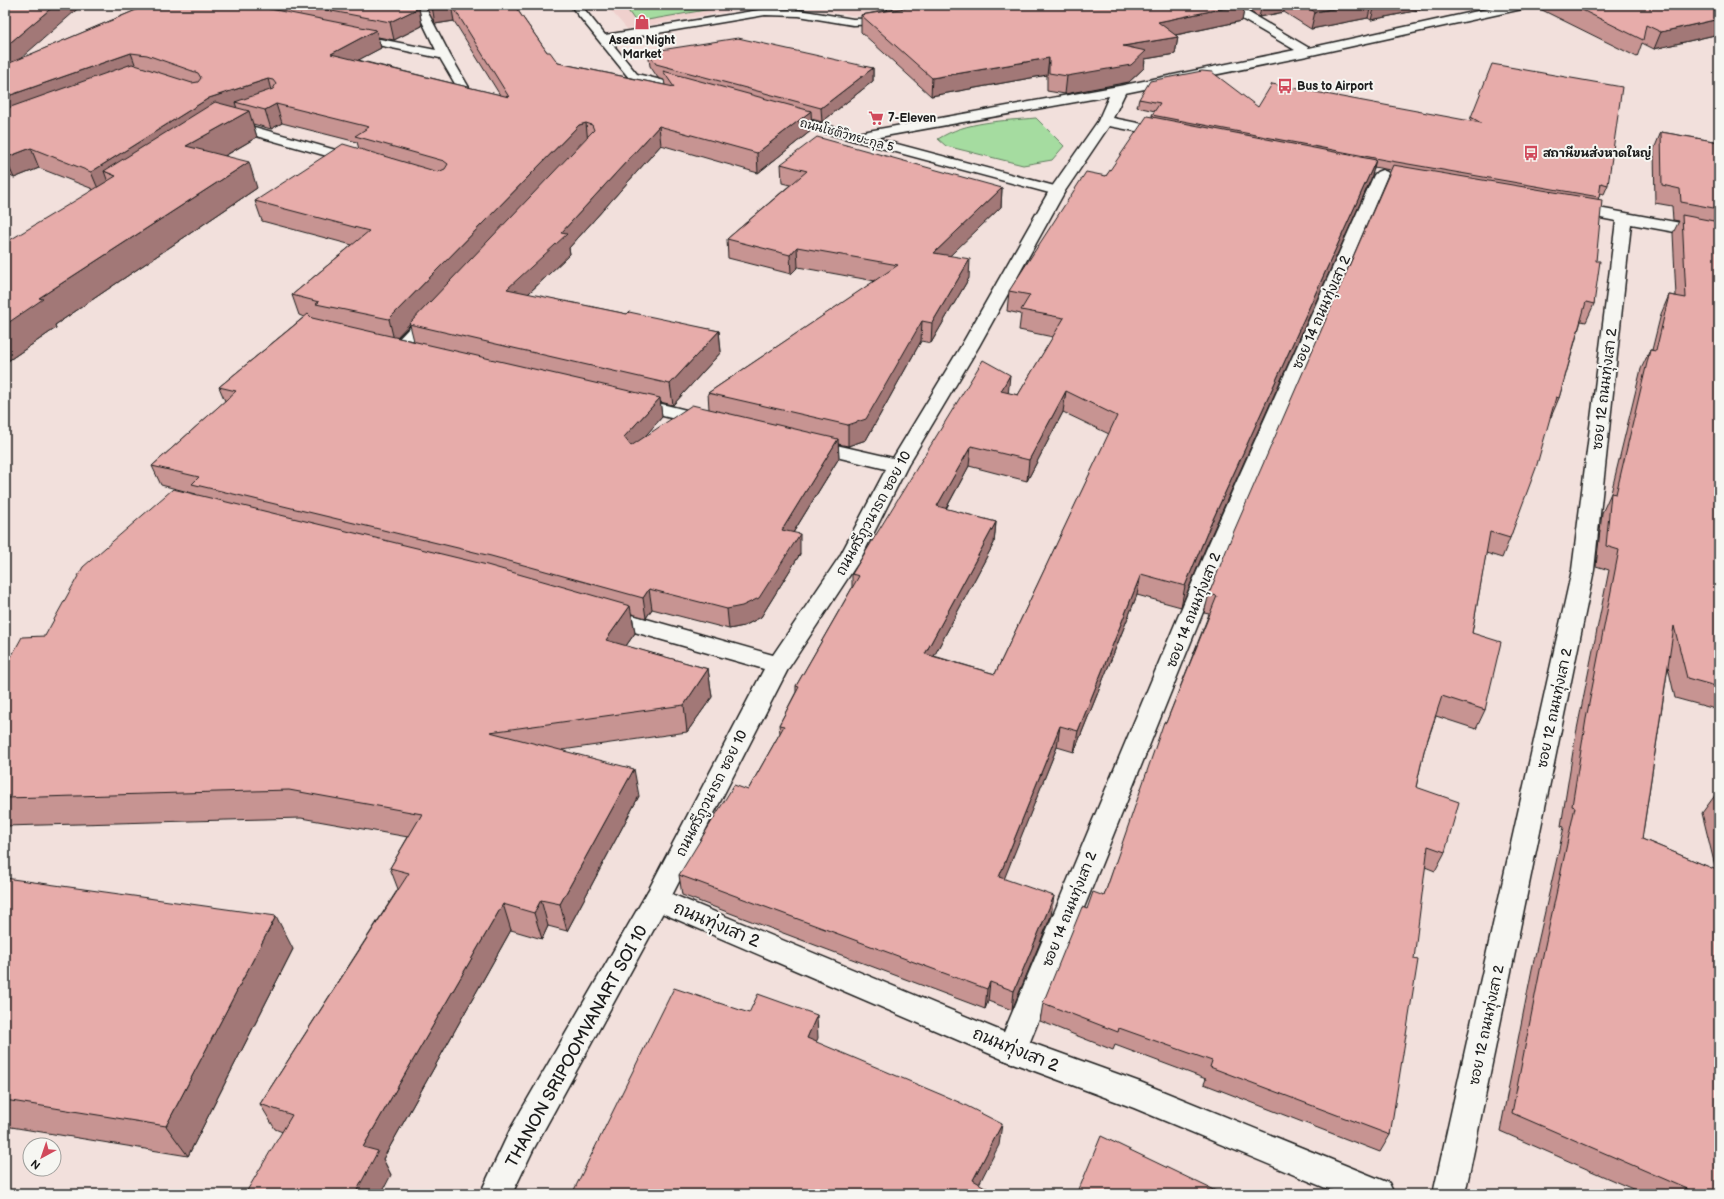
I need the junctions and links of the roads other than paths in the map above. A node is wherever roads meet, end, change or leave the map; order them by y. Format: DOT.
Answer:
graph roads {
  1 [pos="419,5"];
  2 [pos="575,5"];
  3 [pos="1227,5"];
  4 [pos="1522,5"];
  5 [pos="1487,8"];
  6 [pos="899,19"];
  7 [pos="343,35"];
  8 [pos="602,39"];
  9 [pos="1308,52"];
  10 [pos="444,55"];
  11 [pos="1119,90"];
  12 [pos="465,91"];
  13 [pos="700,94"];
  14 [pos="243,113"];
  15 [pos="775,115"];
  16 [pos="1106,121"];
  17 [pos="1182,136"];
  18 [pos="857,138"];
  19 [pos="374,165"];
  20 [pos="1382,175"];
  21 [pos="1057,191"];
  22 [pos="1557,206"];
  23 [pos="1624,217"];
  24 [pos="1719,235"];
  25 [pos="443,302"];
  26 [pos="400,348"];
  27 [pos="618,399"];
  28 [pos="727,425"];
  29 [pos="797,442"];
  30 [pos="898,465"];
  31 [pos="587,610"];
  32 [pos="778,665"];
  33 [pos="657,899"];
  34 [pos="1012,1049"];
  35 [pos="496,1194"];
  36 [pos="1378,1194"];
  37 [pos="1450,1194"];
  1 -- 10 [label="lane"];
  2 -- 8 [label="lane"];
  3 -- 9 [label="street"];
  4 -- 5 [label="street"];
  5 -- 9 [label="street"];
  6 -- 8 [label="lane"];
  7 -- 10 [label="lane"];
  8 -- 13 [label="lane"];
  9 -- 11 [label="street"];
  10 -- 12 [label="lane"];
  11 -- 16 [label="street, ถนนศรีภูวนารถ ซอย 10"];
  11 -- 18 [label="street"];
  14 -- 19 [label="street"];
  15 -- 18 [label="lane, ถนนโชติวิทยะกุล 5"];
  16 -- 17 [label="street"];
  16 -- 21 [label="street, ถนนศรีภูวนารถ ซอย 10"];
  18 -- 21 [label="lane, ถนนโชติวิทยะกุล 5"];
  20 -- 34 [label="street, ซอย 14 ถนนทุ่งเสา 2"];
  21 -- 30 [label="street, ถนนศรีภูวนารถ ซอย 10"];
  22 -- 23 [label="street"];
  23 -- 24 [label="street"];
  23 -- 37 [label="street, ซอย 12 ถนนทุ่งเสา 2"];
  25 -- 26 [label="street"];
  27 -- 28 [label="street"];
  29 -- 30 [label="street"];
  30 -- 32 [label="street, ถนนศรีภูวนารถ ซอย 10"];
  31 -- 32 [label="street"];
  32 -- 33 [label="street, ถนนศรีภูวนารถ ซอย 10"];
  33 -- 34 [label="street, ถนนทุ่งเสา 2"];
  33 -- 35 [label="street, THANON SRIPOOMVANART SOI 10"];
  34 -- 36 [label="street, ถนนทุ่งเสา 2"];
}
